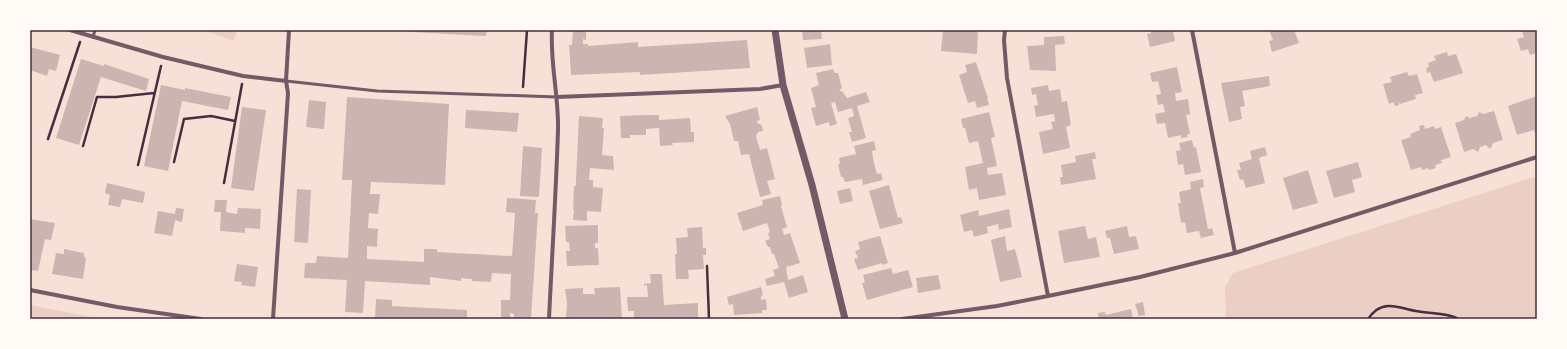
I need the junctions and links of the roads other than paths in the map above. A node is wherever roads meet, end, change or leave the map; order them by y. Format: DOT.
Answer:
graph roads {
  1 [pos="70,30"];
  2 [pos="95,30"];
  3 [pos="289,30"];
  4 [pos="552,30"];
  5 [pos="775,30"];
  6 [pos="1005,30"];
  7 [pos="1192,30"];
  8 [pos="93,37"];
  9 [pos="286,81"];
  10 [pos="782,85"];
  11 [pos="557,97"];
  12 [pos="1537,157"];
  13 [pos="1235,253"];
  14 [pos="30,290"];
  15 [pos="1048,296"];
  16 [pos="201,319"];
  17 [pos="273,319"];
  18 [pos="549,319"];
  19 [pos="845,319"];
  20 [pos="902,319"];
  1 -- 8 [label="street"];
  2 -- 8 [label="lane"];
  3 -- 9 [label="street"];
  4 -- 11 [label="street"];
  5 -- 10 [label="street"];
  6 -- 15 [label="street"];
  7 -- 13 [label="street"];
  8 -- 9 [label="street"];
  9 -- 11 [label="lane"];
  9 -- 17 [label="street"];
  10 -- 11 [label="street"];
  10 -- 19 [label="street"];
  11 -- 18 [label="street"];
  12 -- 13 [label="street"];
  13 -- 15 [label="street"];
  14 -- 16 [label="street"];
  15 -- 20 [label="street"];
}
